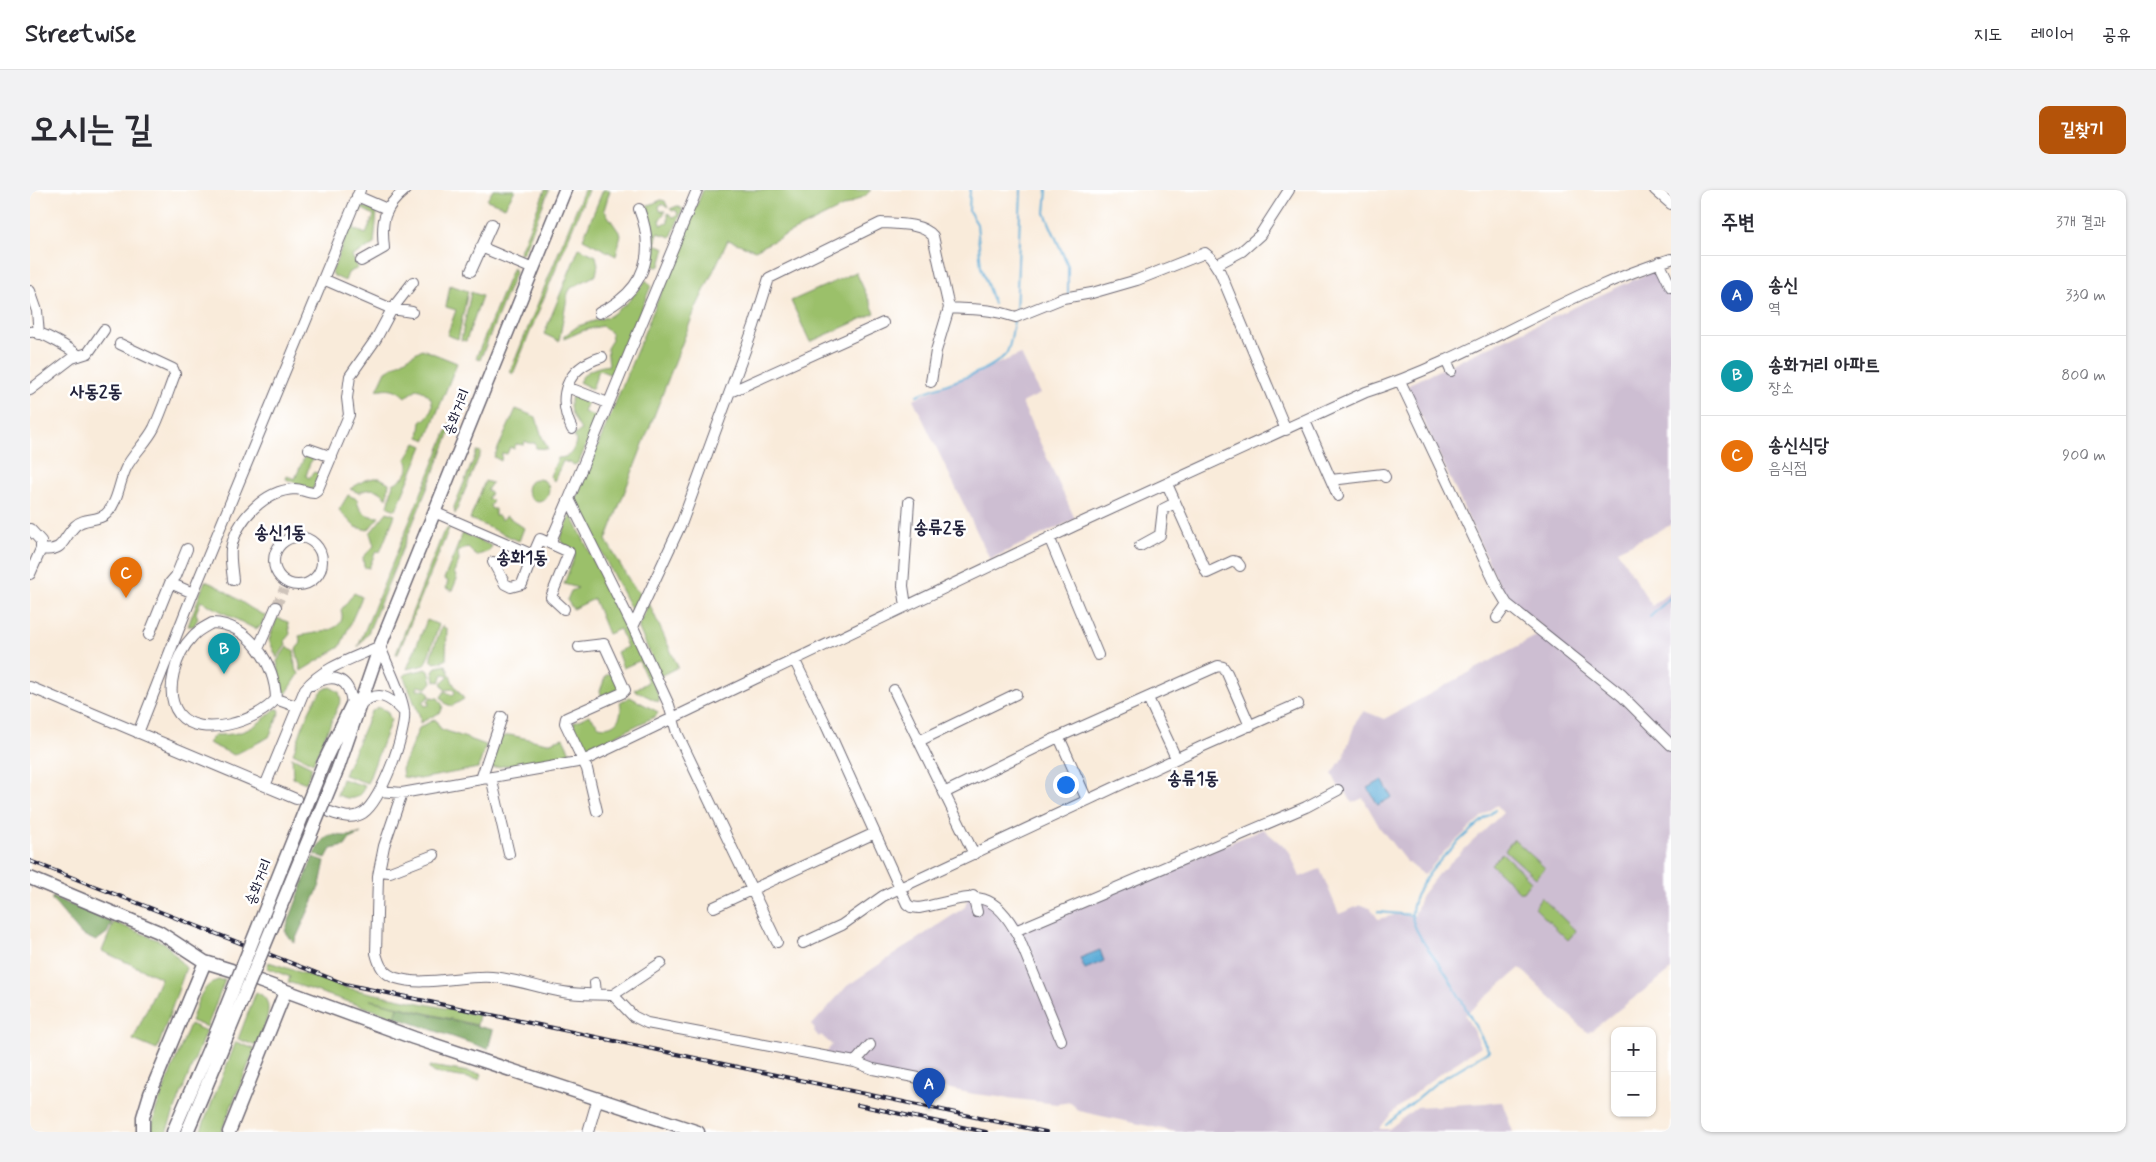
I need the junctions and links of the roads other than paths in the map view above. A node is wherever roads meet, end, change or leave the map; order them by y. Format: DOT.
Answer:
graph roads {
  1 [pos="405,190"];
  2 [pos="565,190"];
  3 [pos="697,190"];
  4 [pos="1290,190"];
  5 [pos="1655,190"];
  6 [pos="358,193"];
  7 [pos="1671,204"];
  8 [pos="387,209"];
  9 [pos="639,209"];
  10 [pos="492,224"];
  11 [pos="481,247"];
  12 [pos="1671,258"];
  13 [pos="362,261"];
  14 [pos="1659,262"];
  15 [pos="1216,265"];
  16 [pos="533,269"];
  17 [pos="644,270"];
  18 [pos="471,271"];
  19 [pos="660,277"];
  20 [pos="323,279"];
  21 [pos="413,282"];
  22 [pos="1671,287"];
  23 [pos="30,291"];
  24 [pos="949,308"];
  25 [pos="392,309"];
  26 [pos="412,312"];
  27 [pos="600,312"];
  28 [pos="883,323"];
  29 [pos="104,330"];
  30 [pos="35,333"];
  31 [pos="120,344"];
  32 [pos="79,356"];
  33 [pos="602,358"];
  34 [pos="1446,360"];
  35 [pos="1451,371"];
  36 [pos="1400,381"];
  37 [pos="930,382"];
  38 [pos="567,387"];
  39 [pos="30,390"];
  40 [pos="730,392"];
  41 [pos="608,403"];
  42 [pos="1305,421"];
  43 [pos="572,429"];
  44 [pos="1286,430"];
  45 [pos="309,449"];
  46 [pos="332,457"];
  47 [pos="1385,477"];
  48 [pos="1331,480"];
  49 [pos="1167,484"];
  50 [pos="1338,496"];
  51 [pos="569,499"];
  52 [pos="909,502"];
  53 [pos="1175,503"];
  54 [pos="434,512"];
  55 [pos="222,528"];
  56 [pos="30,529"];
  57 [pos="236,534"];
  58 [pos="1049,537"];
  59 [pos="550,543"];
  60 [pos="1140,546"];
  61 [pos="41,549"];
  62 [pos="187,549"];
  63 [pos="533,555"];
  64 [pos="493,562"];
  65 [pos="1240,566"];
  66 [pos="30,574"];
  67 [pos="233,580"];
  68 [pos="170,583"];
  69 [pos="285,586"];
  70 [pos="193,593"];
  71 [pos="1508,604"];
  72 [pos="906,606"];
  73 [pos="276,608"];
  74 [pos="564,609"];
  75 [pos="1496,618"];
  76 [pos="633,627"];
  77 [pos="149,635"];
  78 [pos="380,646"];
  79 [pos="579,647"];
  80 [pos="258,649"];
  81 [pos="169,654"];
  82 [pos="1098,655"];
  83 [pos="794,659"];
  84 [pos="179,660"];
  85 [pos="30,687"];
  86 [pos="305,689"];
  87 [pos="894,690"];
  88 [pos="1016,694"];
  89 [pos="1148,698"];
  90 [pos="276,699"];
  91 [pos="356,704"];
  92 [pos="1298,704"];
  93 [pos="298,708"];
  94 [pos="404,712"];
  95 [pos="502,717"];
  96 [pos="673,717"];
  97 [pos="1250,726"];
  98 [pos="138,733"];
  99 [pos="1059,737"];
  100 [pos="919,741"];
  101 [pos="1671,745"];
  102 [pos="1176,758"];
  103 [pos="583,761"];
  104 [pos="486,778"];
  105 [pos="265,786"];
  106 [pos="1338,790"];
  107 [pos="380,791"];
  108 [pos="402,793"];
  109 [pos="944,793"];
  110 [pos="296,799"];
  111 [pos="1088,800"];
  112 [pos="597,810"];
  113 [pos="330,812"];
  114 [pos="875,833"];
  115 [pos="509,854"];
  116 [pos="974,854"];
  117 [pos="434,855"];
  118 [pos="379,871"];
  119 [pos="30,878"];
  120 [pos="900,888"];
  121 [pos="752,890"];
  122 [pos="972,896"];
  123 [pos="714,907"];
  124 [pos="977,912"];
  125 [pos="1016,930"];
  126 [pos="777,942"];
  127 [pos="803,943"];
  128 [pos="205,962"];
  129 [pos="661,963"];
  130 [pos="231,970"];
  131 [pos="259,982"];
  132 [pos="285,992"];
  133 [pos="613,995"];
  134 [pos="222,1032"];
  135 [pos="1061,1040"];
  136 [pos="870,1045"];
  137 [pos="855,1062"];
  138 [pos="939,1082"];
  139 [pos="598,1098"];
  140 [pos="143,1132"];
  141 [pos="173,1132"];
  142 [pos="187,1132"];
  143 [pos="229,1132"];
  144 [pos="588,1132"];
  145 [pos="698,1132"];
  1 -- 8 [label="street"];
  2 -- 16 [label="main road, 송화거리"];
  3 -- 19 [label="street"];
  4 -- 15 [label="street"];
  5 -- 7 [label="street"];
  6 -- 8 [label="street"];
  6 -- 20 [label="street"];
  8 -- 13 [label="street"];
  9 -- 17 [label="street"];
  10 -- 11 [label="street"];
  11 -- 16 [label="street"];
  11 -- 18 [label="street"];
  12 -- 14 [label="street"];
  14 -- 22 [label="street"];
  14 -- 34 [label="street"];
  15 -- 24 [label="street"];
  15 -- 44 [label="street"];
  16 -- 54 [label="main road, 송화거리"];
  17 -- 19 [label="street"];
  17 -- 27 [label="street"];
  19 -- 41 [label="street"];
  20 -- 25 [label="street"];
  20 -- 55 [label="street"];
  21 -- 25 [label="street"];
  23 -- 30 [label="street"];
  24 -- 37 [label="street"];
  24 -- 40 [label="street"];
  25 -- 26 [label="street"];
  25 -- 46 [label="street"];
  28 -- 40 [label="street"];
  29 -- 32 [label="street"];
  30 -- 32 [label="street"];
  31 -- 61 [label="street"];
  32 -- 39 [label="street"];
  33 -- 38 [label="street"];
  34 -- 35 [label="street"];
  34 -- 36 [label="street"];
  36 -- 42 [label="street"];
  36 -- 71 [label="street"];
  38 -- 41 [label="street"];
  38 -- 43 [label="street"];
  40 -- 76 [label="street"];
  41 -- 51 [label="street"];
  42 -- 44 [label="street"];
  42 -- 48 [label="street"];
  44 -- 49 [label="street"];
  45 -- 46 [label="street"];
  46 -- 57 [label="street"];
  47 -- 48 [label="street"];
  48 -- 50 [label="street"];
  49 -- 53 [label="street"];
  49 -- 58 [label="street"];
  51 -- 59 [label="street"];
  51 -- 76 [label="street"];
  52 -- 72 [label="street"];
  53 -- 60 [label="street"];
  53 -- 65 [label="street"];
  54 -- 63 [label="street"];
  54 -- 78 [label="main road, 송화거리"];
  55 -- 57 [label="street"];
  55 -- 70 [label="street"];
  56 -- 61 [label="street"];
  57 -- 67 [label="street"];
  58 -- 72 [label="street"];
  58 -- 82 [label="street"];
  59 -- 63 [label="street"];
  59 -- 74 [label="street"];
  61 -- 66 [label="street"];
  62 -- 68 [label="street"];
  63 -- 64 [label="street"];
  68 -- 70 [label="street"];
  68 -- 77 [label="street"];
  69 -- 69 [label="street"];
  70 -- 81 [label="street"];
  71 -- 75 [label="street"];
  71 -- 101 [label="street"];
  72 -- 83 [label="street"];
  73 -- 80 [label="street"];
  76 -- 96 [label="street"];
  78 -- 86 [label="street"];
  78 -- 91 [label="main road, 송화거리"];
  78 -- 94 [label="street"];
  79 -- 103 [label="street"];
  80 -- 84 [label="street"];
  80 -- 90 [label="street"];
  81 -- 84 [label="street"];
  81 -- 98 [label="street"];
  83 -- 96 [label="street"];
  83 -- 114 [label="street"];
  84 -- 90 [label="street"];
  85 -- 98 [label="street"];
  86 -- 91 [label="street"];
  86 -- 93 [label="street"];
  87 -- 100 [label="street"];
  88 -- 100 [label="street"];
  89 -- 97 [label="street"];
  89 -- 99 [label="street"];
  89 -- 102 [label="street"];
  90 -- 93 [label="street"];
  91 -- 94 [label="street"];
  91 -- 134 [label="main road, 송화거리, bridge"];
  91 -- 134 [label="main road, 송화거리, bridge"];
  92 -- 97 [label="street"];
  93 -- 105 [label="street"];
  94 -- 107 [label="street"];
  95 -- 104 [label="street"];
  96 -- 103 [label="street"];
  96 -- 121 [label="street"];
  97 -- 102 [label="street"];
  98 -- 105 [label="street"];
  99 -- 109 [label="street"];
  99 -- 111 [label="street"];
  100 -- 109 [label="street"];
  102 -- 111 [label="street"];
  103 -- 104 [label="street"];
  103 -- 112 [label="street"];
  104 -- 108 [label="street"];
  104 -- 115 [label="street"];
  105 -- 110 [label="street"];
  106 -- 125 [label="street"];
  107 -- 108 [label="street"];
  107 -- 113 [label="street"];
  108 -- 118 [label="street"];
  109 -- 116 [label="street"];
  111 -- 116 [label="street"];
  114 -- 120 [label="street"];
  114 -- 121 [label="street"];
  116 -- 120 [label="street"];
  117 -- 118 [label="street"];
  118 -- 133 [label="street"];
  119 -- 128 [label="main road"];
  120 -- 122 [label="street"];
  120 -- 127 [label="street"];
  121 -- 123 [label="street"];
  121 -- 126 [label="street"];
  122 -- 124 [label="street"];
  122 -- 125 [label="street"];
  125 -- 135 [label="street"];
  128 -- 130 [label="main road"];
  128 -- 140 [label="main road"];
  129 -- 133 [label="street"];
  131 -- 132 [label="main road"];
  132 -- 139 [label="main road"];
  132 -- 143 [label="main road"];
  133 -- 137 [label="street"];
  134 -- 141 [label="main road, 송화거리"];
  134 -- 142 [label="main road, 송화거리"];
  136 -- 137 [label="street"];
  137 -- 138 [label="street"];
  139 -- 144 [label="street"];
  139 -- 145 [label="main road"];
}
